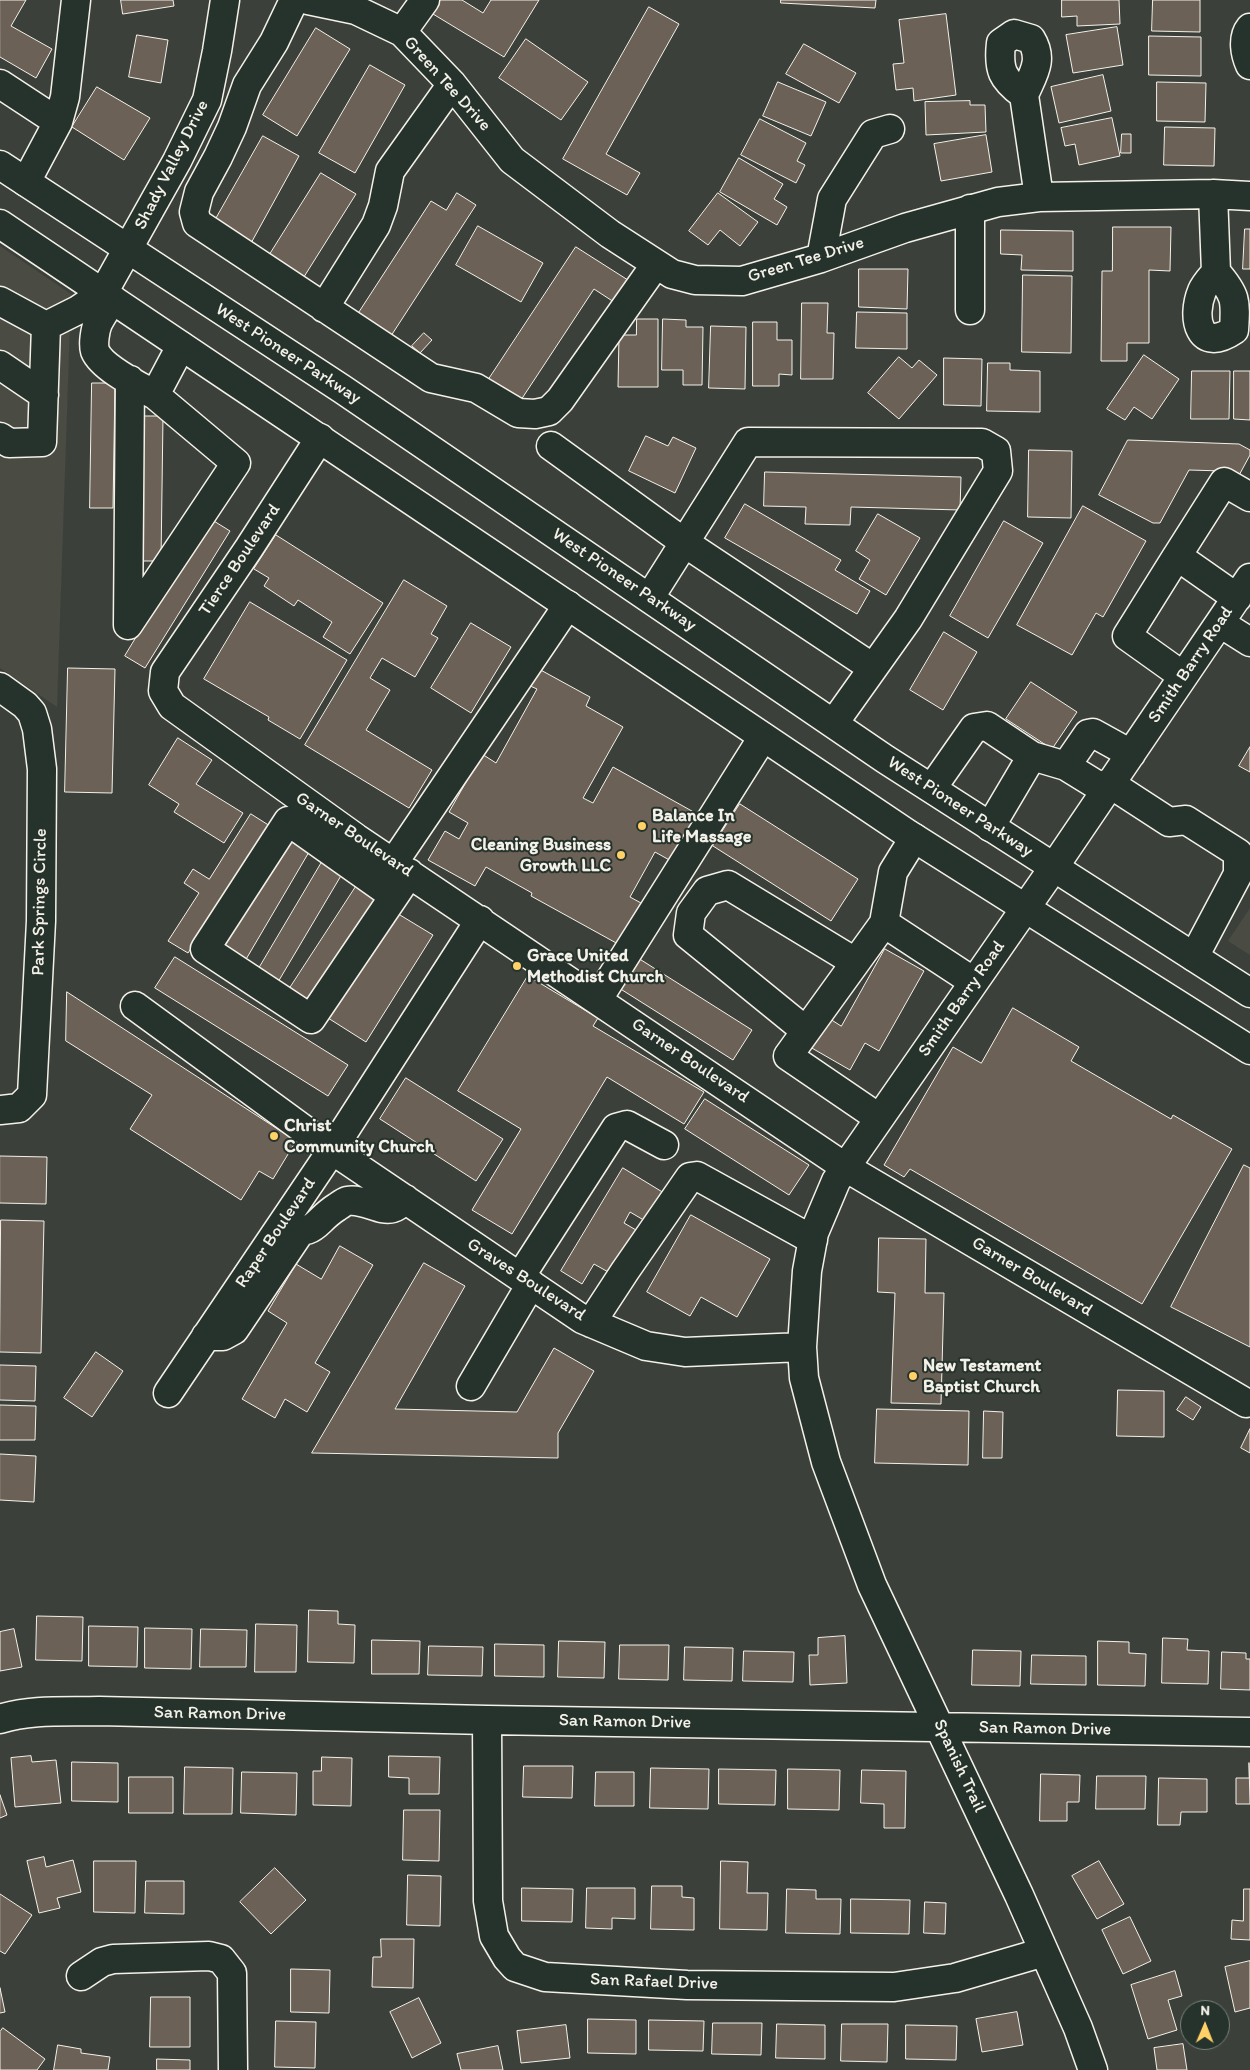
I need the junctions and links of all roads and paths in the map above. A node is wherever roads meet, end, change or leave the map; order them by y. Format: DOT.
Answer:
graph roads {
  1 [pos="76,0"];
  2 [pos="224,0"];
  3 [pos="294,0"];
  4 [pos="308,0"];
  5 [pos="425,0"];
  6 [pos="1250,28"];
  7 [pos="402,32"];
  8 [pos="1250,65"];
  9 [pos="0,84"];
  10 [pos="452,84"];
  11 [pos="1024,95"];
  12 [pos="58,122"];
  13 [pos="890,129"];
  14 [pos="0,165"];
  15 [pos="26,182"];
  16 [pos="1214,194"];
  17 [pos="1250,196"];
  18 [pos="1039,197"];
  19 [pos="970,209"];
  20 [pos="0,224"];
  21 [pos="128,250"];
  22 [pos="821,258"];
  23 [pos="656,264"];
  24 [pos="1216,272"];
  25 [pos="108,296"];
  26 [pos="0,301"];
  27 [pos="324,308"];
  28 [pos="970,310"];
  29 [pos="46,326"];
  30 [pos="181,346"];
  31 [pos="0,365"];
  32 [pos="130,380"];
  33 [pos="44,395"];
  34 [pos="155,395"];
  35 [pos="0,437"];
  36 [pos="320,438"];
  37 [pos="552,446"];
  38 [pos="1250,497"];
  39 [pos="685,543"];
  40 [pos="1177,556"];
  41 [pos="1243,588"];
  42 [pos="650,598"];
  43 [pos="568,605"];
  44 [pos="1220,623"];
  45 [pos="1250,642"];
  46 [pos="873,668"];
  47 [pos="1183,676"];
  48 [pos="163,683"];
  49 [pos="0,687"];
  50 [pos="834,723"];
  51 [pos="763,737"];
  52 [pos="1131,754"];
  53 [pos="1032,756"];
  54 [pos="1066,766"];
  55 [pos="1107,787"];
  56 [pos="932,788"];
  57 [pos="990,827"];
  58 [pos="914,838"];
  59 [pos="401,867"];
  60 [pos="1054,867"];
  61 [pos="394,896"];
  62 [pos="1025,908"];
  63 [pos="480,920"];
  64 [pos="884,923"];
  65 [pos="1194,957"];
  66 [pos="855,962"];
  67 [pos="974,982"];
  68 [pos="1250,993"];
  69 [pos="598,999"];
  70 [pos="135,1006"];
  71 [pos="806,1030"];
  72 [pos="1250,1050"];
  73 [pos="0,1110"];
  74 [pos="880,1118"];
  75 [pos="664,1145"];
  76 [pos="332,1150"];
  77 [pos="846,1166"];
  78 [pos="405,1199"];
  79 [pos="290,1230"];
  80 [pos="813,1240"];
  81 [pos="525,1280"];
  82 [pos="592,1323"];
  83 [pos="802,1347"];
  84 [pos="471,1386"];
  85 [pos="168,1393"];
  86 [pos="1246,1403"];
  87 [pos="826,1462"];
  88 [pos="0,1719"];
  89 [pos="487,1720"];
  90 [pos="941,1728"];
  91 [pos="1250,1732"];
  92 [pos="1044,1952"];
  93 [pos="81,1976"];
  94 [pos="233,2070"];
  95 [pos="1093,2070"];
  1 -- 12 [label="street"];
  2 -- 21 [label="street, Shady Valley Drive"];
  3 -- 27 [label="street"];
  4 -- 7 [label="street, Green Tee Drive"];
  5 -- 7 [label="street"];
  6 -- 8 [label="street"];
  7 -- 10 [label="street, Green Tee Drive"];
  9 -- 12 [label="street"];
  10 -- 23 [label="street, Green Tee Drive"];
  10 -- 27 [label="street"];
  11 -- 18 [label="street"];
  12 -- 15 [label="street"];
  13 -- 22 [label="street"];
  14 -- 15 [label="street, West Pioneer Parkway"];
  15 -- 21 [label="street, West Pioneer Parkway"];
  16 -- 17 [label="street, Green Tee Drive"];
  16 -- 18 [label="street, Green Tee Drive"];
  16 -- 24 [label="street"];
  18 -- 19 [label="street, Green Tee Drive"];
  19 -- 22 [label="street, Green Tee Drive"];
  19 -- 28 [label="street"];
  20 -- 25 [label="street"];
  21 -- 25 [label="street, Shady Valley Drive"];
  21 -- 42 [label="street, West Pioneer Parkway"];
  22 -- 23 [label="street, Green Tee Drive"];
  23 -- 27 [label="street"];
  25 -- 29 [label="street"];
  25 -- 30 [label="street"];
  25 -- 32 [label="street, Shady Valley Drive"];
  26 -- 29 [label="street"];
  29 -- 33 [label="street"];
  30 -- 34 [label="street"];
  30 -- 36 [label="street"];
  31 -- 33 [label="street"];
  32 -- 34 [label="street, Shady Valley Drive"];
  32 -- 34 [label="street, Shady Valley Drive"];
  33 -- 35 [label="street"];
  36 -- 43 [label="street"];
  36 -- 48 [label="street, Tierce Boulevard"];
  37 -- 39 [label="street"];
  38 -- 40 [label="street"];
  39 -- 42 [label="street"];
  39 -- 46 [label="street"];
  39 -- 46 [label="street"];
  40 -- 41 [label="street"];
  40 -- 47 [label="street"];
  41 -- 44 [label="street, Smith Barry Road"];
  42 -- 50 [label="street, West Pioneer Parkway"];
  43 -- 51 [label="street"];
  43 -- 59 [label="street"];
  44 -- 45 [label="street"];
  44 -- 47 [label="street, Smith Barry Road"];
  46 -- 50 [label="street"];
  47 -- 52 [label="street, Smith Barry Road"];
  48 -- 59 [label="street, Garner Boulevard"];
  49 -- 73 [label="street, Park Springs Circle"];
  50 -- 56 [label="street, West Pioneer Parkway"];
  51 -- 58 [label="street"];
  51 -- 69 [label="street"];
  52 -- 54 [label="street"];
  52 -- 55 [label="street, Smith Barry Road"];
  53 -- 54 [label="street"];
  53 -- 56 [label="street"];
  53 -- 57 [label="street"];
  54 -- 55 [label="street"];
  55 -- 60 [label="street, Smith Barry Road"];
  55 -- 65 [label="street"];
  56 -- 57 [label="street, West Pioneer Parkway"];
  57 -- 60 [label="street, West Pioneer Parkway"];
  58 -- 62 [label="street"];
  58 -- 64 [label="street"];
  59 -- 61 [label="street"];
  59 -- 63 [label="street, Garner Boulevard"];
  60 -- 62 [label="street, Smith Barry Road"];
  60 -- 65 [label="street, West Pioneer Parkway"];
  61 -- 61 [label="street"];
  62 -- 67 [label="street, Smith Barry Road"];
  62 -- 72 [label="street"];
  63 -- 69 [label="street, Garner Boulevard"];
  63 -- 76 [label="street, Raper Boulevard"];
  64 -- 66 [label="street"];
  64 -- 67 [label="street"];
  65 -- 68 [label="street, West Pioneer Parkway"];
  66 -- 71 [label="street"];
  66 -- 71 [label="street"];
  67 -- 74 [label="street, Smith Barry Road"];
  69 -- 77 [label="street, Garner Boulevard"];
  70 -- 76 [label="street, Graves Boulevard"];
  71 -- 74 [label="street"];
  74 -- 77 [label="street, Smith Barry Road"];
  75 -- 81 [label="street"];
  76 -- 78 [label="street, Graves Boulevard"];
  76 -- 79 [label="street, Raper Boulevard"];
  77 -- 80 [label="street, Smith Barry Road"];
  77 -- 86 [label="street, Garner Boulevard"];
  78 -- 79 [label="street"];
  78 -- 81 [label="street, Graves Boulevard"];
  79 -- 85 [label="street, Raper Boulevard"];
  80 -- 82 [label="street"];
  80 -- 83 [label="street, Smith Barry Road"];
  81 -- 82 [label="street, Graves Boulevard"];
  81 -- 84 [label="street"];
  82 -- 83 [label="street, Graves Boulevard"];
  83 -- 87 [label="street, Smith Barry Road"];
  87 -- 90 [label="street, Spanish Trail"];
  88 -- 89 [label="street, San Ramon Drive"];
  89 -- 90 [label="street, San Ramon Drive"];
  89 -- 92 [label="street, San Rafael Drive"];
  90 -- 91 [label="street, San Ramon Drive"];
  90 -- 92 [label="street, Spanish Trail"];
  92 -- 95 [label="street, Spanish Trail"];
  93 -- 94 [label="street"];
}
